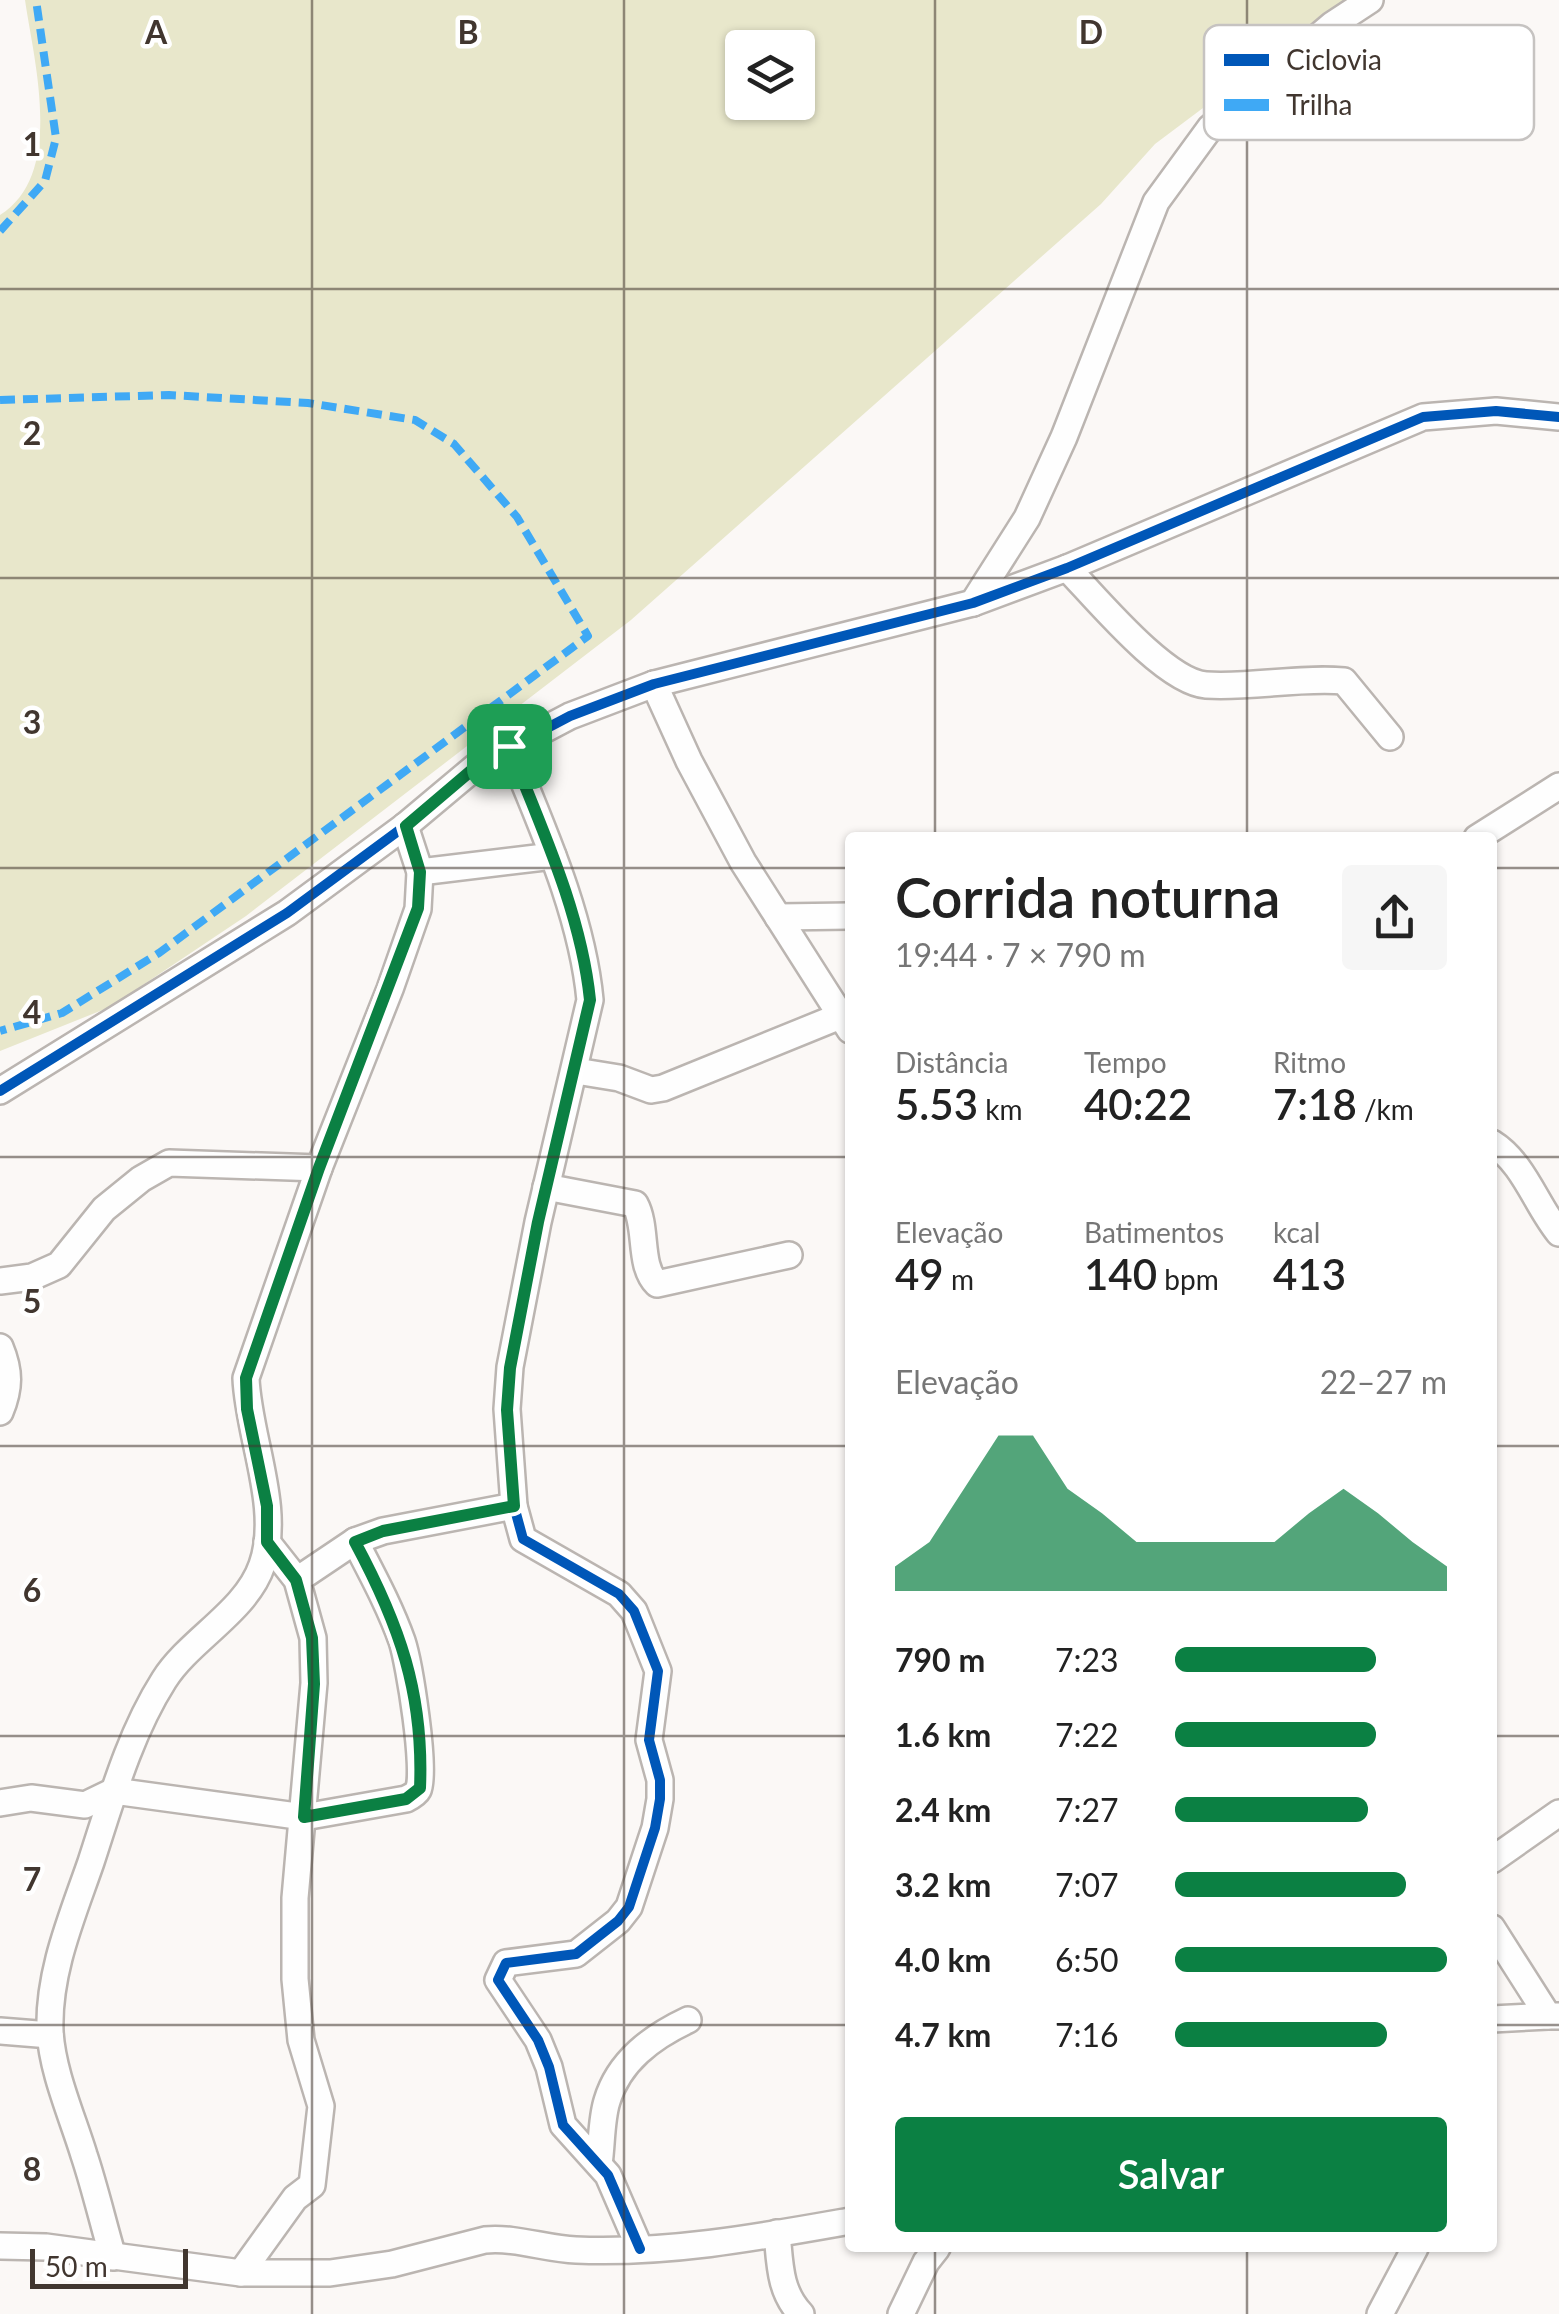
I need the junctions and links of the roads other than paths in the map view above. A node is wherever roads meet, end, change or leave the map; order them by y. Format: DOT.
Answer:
graph roads {
  1 [pos="1370,0"];
  2 [pos="1332,25"];
  3 [pos="1204,136"];
  4 [pos="1559,417"];
  5 [pos="1067,568"];
  6 [pos="973,603"];
  7 [pos="654,684"];
  8 [pos="1390,737"];
  9 [pos="509,746"];
  10 [pos="1559,786"];
  11 [pos="406,826"];
  12 [pos="1486,832"];
  13 [pos="553,856"];
  14 [pos="420,872"];
  15 [pos="845,916"];
  16 [pos="778,918"];
  17 [pos="845,1016"];
  18 [pos="845,1020"];
  19 [pos="576,1071"];
  20 [pos="0,1090"];
  21 [pos="1497,1146"];
  22 [pos="319,1168"];
  23 [pos="546,1187"];
  24 [pos="1559,1234"];
  25 [pos="789,1256"];
  26 [pos="0,1281"];
  27 [pos="0,1346"];
  28 [pos="0,1412"];
  29 [pos="514,1506"];
  30 [pos="267,1542"];
  31 [pos="355,1542"];
  32 [pos="296,1580"];
  33 [pos="114,1791"];
  34 [pos="0,1803"];
  35 [pos="1559,1814"];
  36 [pos="304,1817"];
  37 [pos="1497,1857"];
  38 [pos="1497,1935"];
  39 [pos="1554,2016"];
  40 [pos="1497,2019"];
  41 [pos="688,2020"];
  42 [pos="0,2031"];
  43 [pos="50,2035"];
  44 [pos="599,2164"];
  45 [pos="845,2221"];
  46 [pos="777,2233"];
  47 [pos="0,2246"];
  48 [pos="640,2249"];
  49 [pos="934,2252"];
  50 [pos="1413,2252"];
  51 [pos="112,2257"];
  52 [pos="240,2274"];
  53 [pos="801,2314"];
  54 [pos="901,2314"];
  55 [pos="1380,2314"];
  1 -- 2 [label="street"];
  3 -- 6 [label="street"];
  4 -- 5 [label="street"];
  5 -- 6 [label="street"];
  5 -- 8 [label="street"];
  6 -- 7 [label="street"];
  7 -- 9 [label="street"];
  7 -- 16 [label="street"];
  9 -- 11 [label="street"];
  9 -- 13 [label="street"];
  10 -- 12 [label="street"];
  11 -- 14 [label="street"];
  11 -- 20 [label="street"];
  13 -- 14 [label="street"];
  13 -- 19 [label="street"];
  14 -- 22 [label="street"];
  15 -- 16 [label="street"];
  16 -- 17 [label="street"];
  18 -- 19 [label="street"];
  19 -- 23 [label="street"];
  21 -- 24 [label="street"];
  22 -- 26 [label="street"];
  22 -- 30 [label="street"];
  23 -- 25 [label="street"];
  23 -- 29 [label="street"];
  27 -- 28 [label="street"];
  29 -- 31 [label="street"];
  29 -- 44 [label="street"];
  30 -- 32 [label="street"];
  30 -- 33 [label="street"];
  31 -- 32 [label="street"];
  31 -- 36 [label="street"];
  32 -- 36 [label="street"];
  33 -- 34 [label="street"];
  33 -- 36 [label="street"];
  33 -- 43 [label="street"];
  35 -- 37 [label="street"];
  36 -- 52 [label="street"];
  38 -- 39 [label="street"];
  39 -- 40 [label="street"];
  41 -- 44 [label="street"];
  42 -- 43 [label="street"];
  43 -- 51 [label="street"];
  44 -- 48 [label="street"];
  45 -- 46 [label="street"];
  46 -- 48 [label="street"];
  46 -- 53 [label="street"];
  47 -- 51 [label="street"];
  48 -- 52 [label="street"];
  49 -- 54 [label="street"];
  50 -- 55 [label="street"];
  51 -- 52 [label="street"];
}
